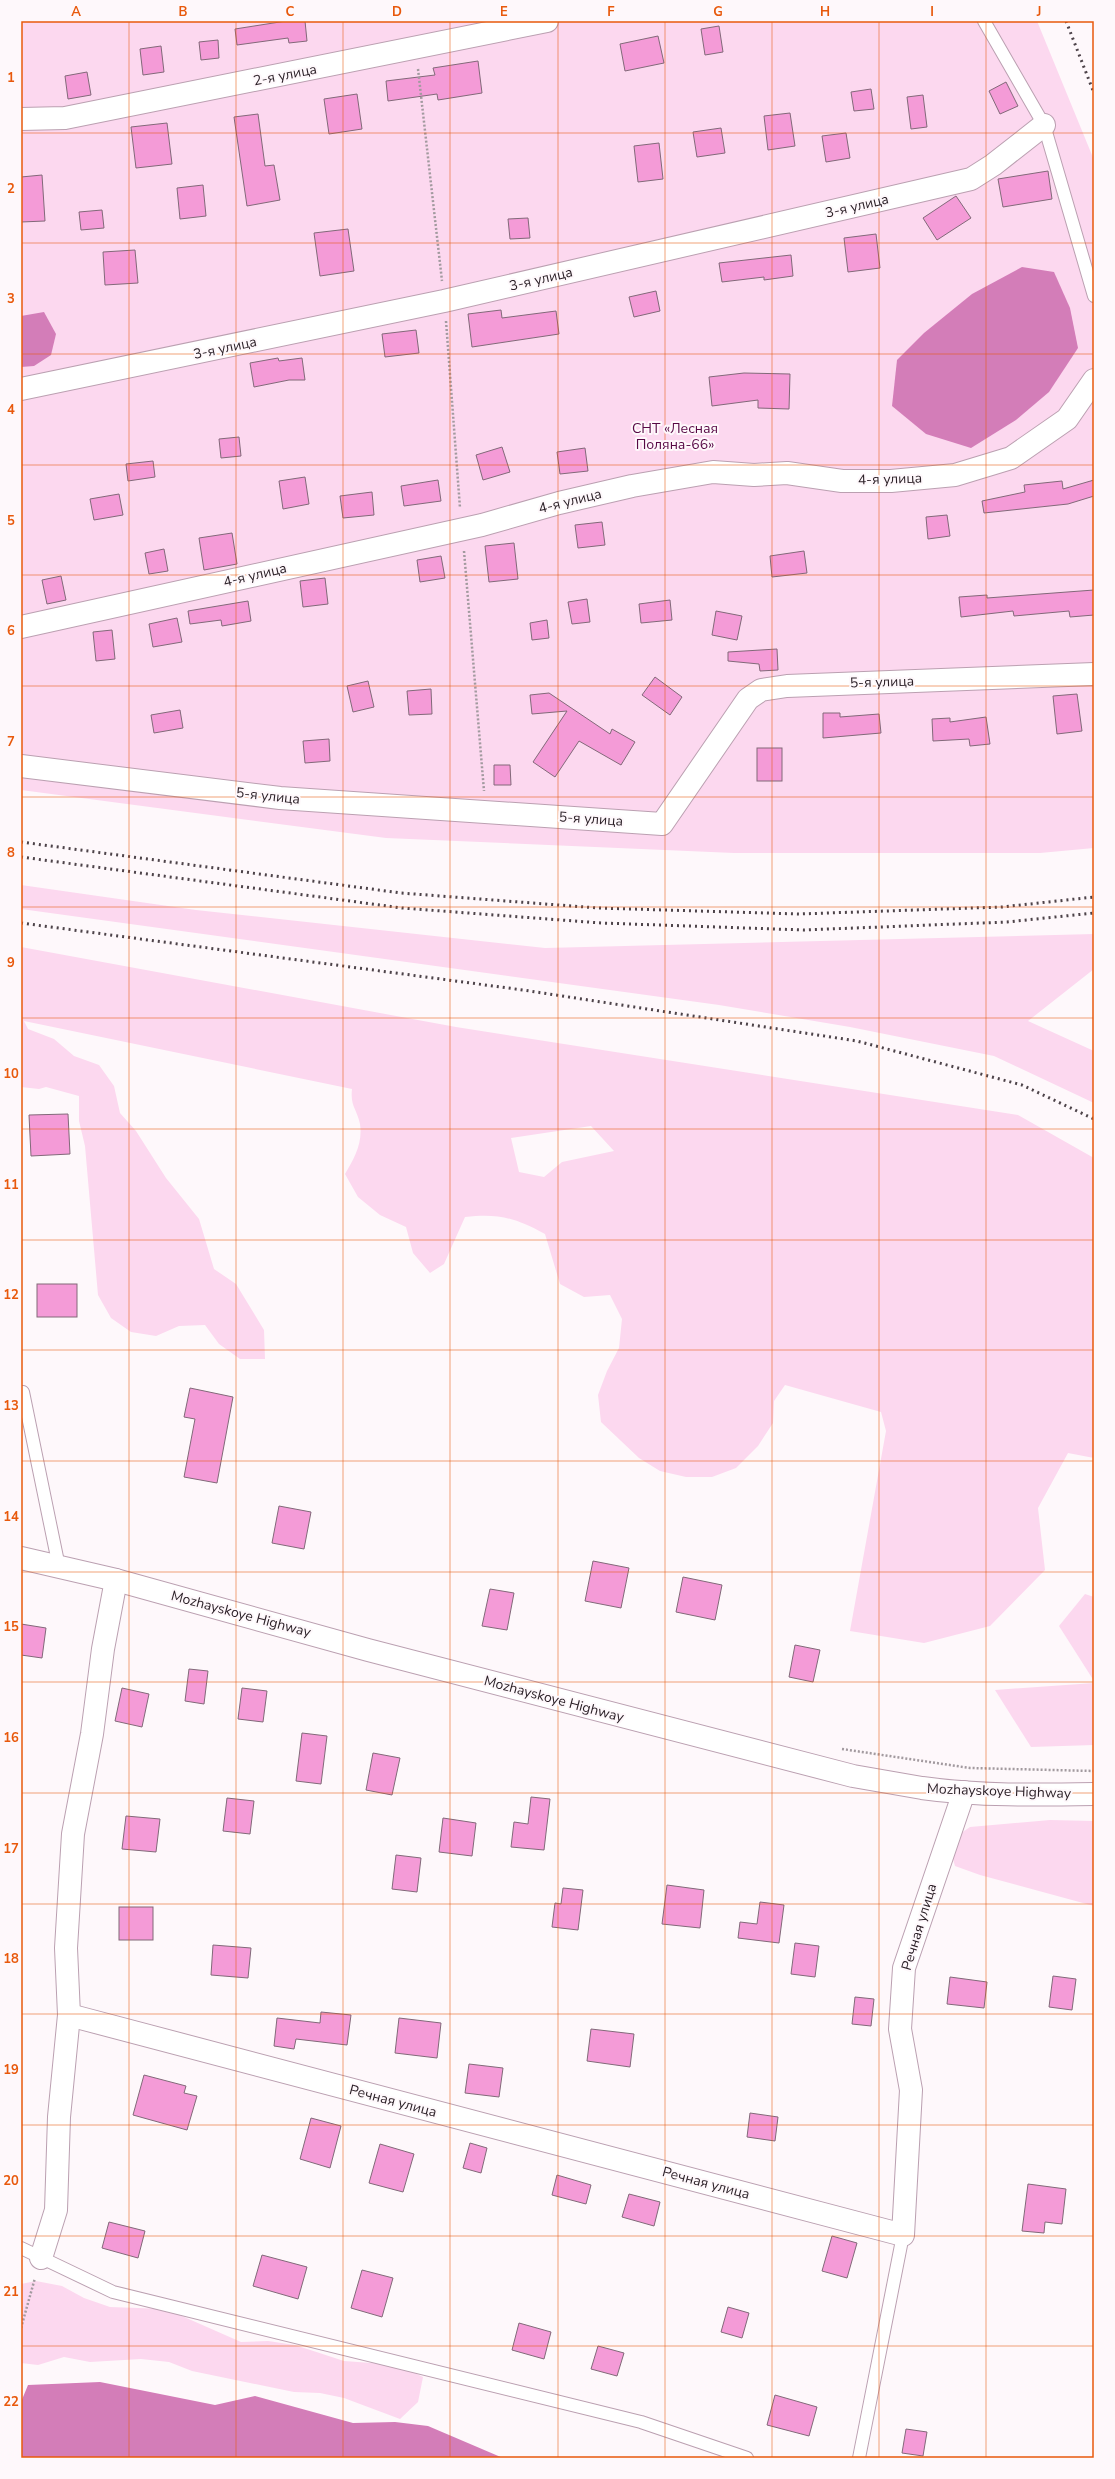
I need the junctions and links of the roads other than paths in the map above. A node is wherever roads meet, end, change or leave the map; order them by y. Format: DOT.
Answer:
graph roads {
  1 [pos="547,21"];
  2 [pos="984,21"];
  3 [pos="21,119"];
  4 [pos="1044,125"];
  5 [pos="1094,296"];
  6 [pos="1094,380"];
  7 [pos="21,389"];
  8 [pos="21,627"];
  9 [pos="1094,674"];
  10 [pos="21,766"];
  11 [pos="23,1392"];
  12 [pos="21,1558"];
  13 [pos="59,1567"];
  14 [pos="116,1580"];
  15 [pos="964,1792"];
  16 [pos="1094,1794"];
  17 [pos="69,2015"];
  18 [pos="903,2235"];
  19 [pos="21,2248"];
  20 [pos="41,2258"];
  21 [pos="747,2458"];
  22 [pos="859,2458"];
  1 -- 3 [label="street, 2-я улица"];
  2 -- 4 [label="lane"];
  4 -- 5 [label="lane"];
  4 -- 7 [label="street, 3-я улица"];
  6 -- 8 [label="street, 4-я улица"];
  9 -- 10 [label="street, 5-я улица"];
  11 -- 13 [label="lane"];
  12 -- 13 [label="street, Mozhayskoye Highway"];
  13 -- 14 [label="street, Mozhayskoye Highway"];
  14 -- 15 [label="street, Mozhayskoye Highway"];
  14 -- 17 [label="street"];
  15 -- 16 [label="street, Mozhayskoye Highway"];
  15 -- 18 [label="street, Речная улица"];
  17 -- 18 [label="street, Речная улица"];
  17 -- 20 [label="street"];
  18 -- 22 [label="lane"];
  19 -- 20 [label="lane"];
  20 -- 21 [label="lane"];
}
